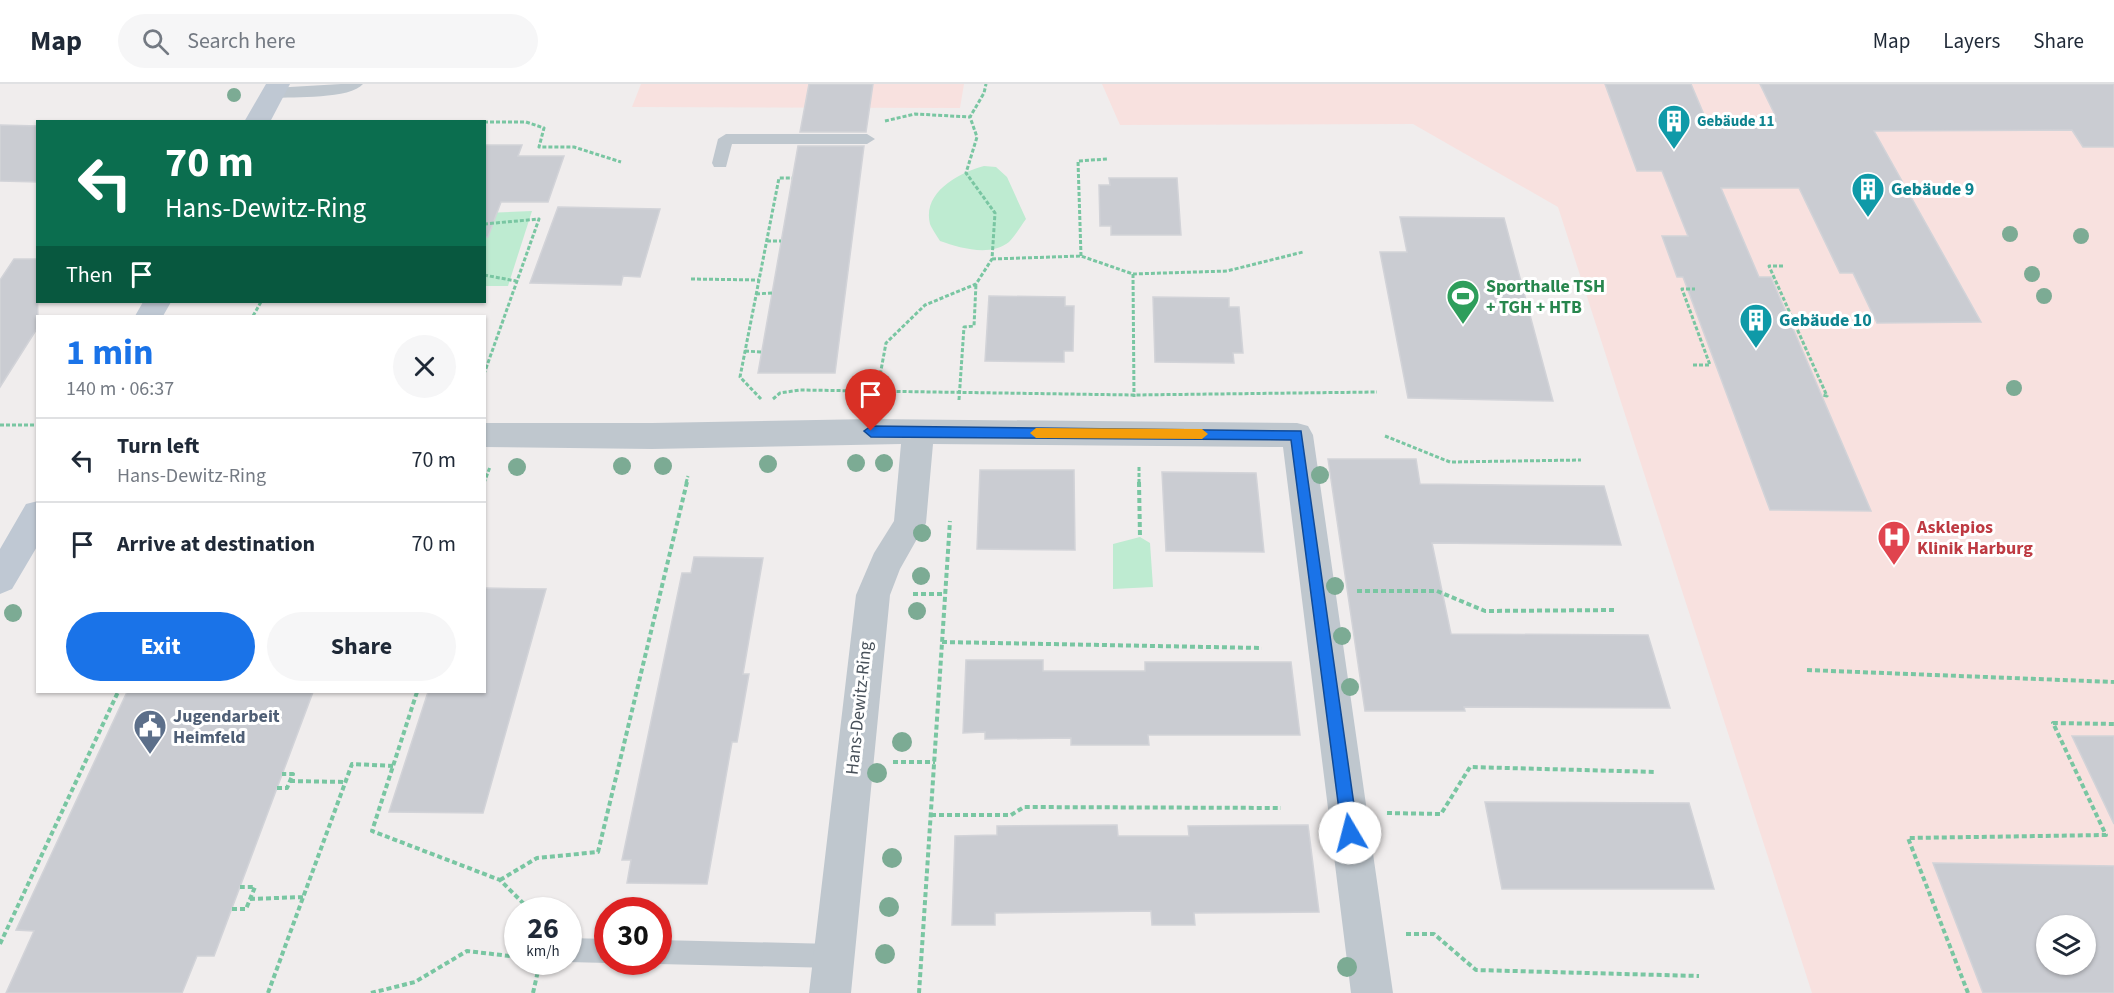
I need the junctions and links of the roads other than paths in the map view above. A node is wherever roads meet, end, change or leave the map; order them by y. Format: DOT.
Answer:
graph roads {
  1 [pos="356,84"];
  2 [pos="276,88"];
  3 [pos="258,120"];
  4 [pos="867,139"];
  5 [pos="720,163"];
  6 [pos="918,432"];
  7 [pos="486,435"];
  8 [pos="36,517"];
  9 [pos="0,579"];
  10 [pos="672,952"];
  11 [pos="834,956"];
  12 [pos="830,993"];
  13 [pos="1371,993"];
  1 -- 2 [label="lane"];
  2 -- 3 [label="street"];
  4 -- 5 [label="lane"];
  6 -- 7 [label="street"];
  6 -- 11 [label="street, Hans-Dewitz-Ring"];
  6 -- 13 [label="street"];
  8 -- 9 [label="street"];
  10 -- 11 [label="lane"];
  11 -- 12 [label="street, Hans-Dewitz-Ring"];
}
